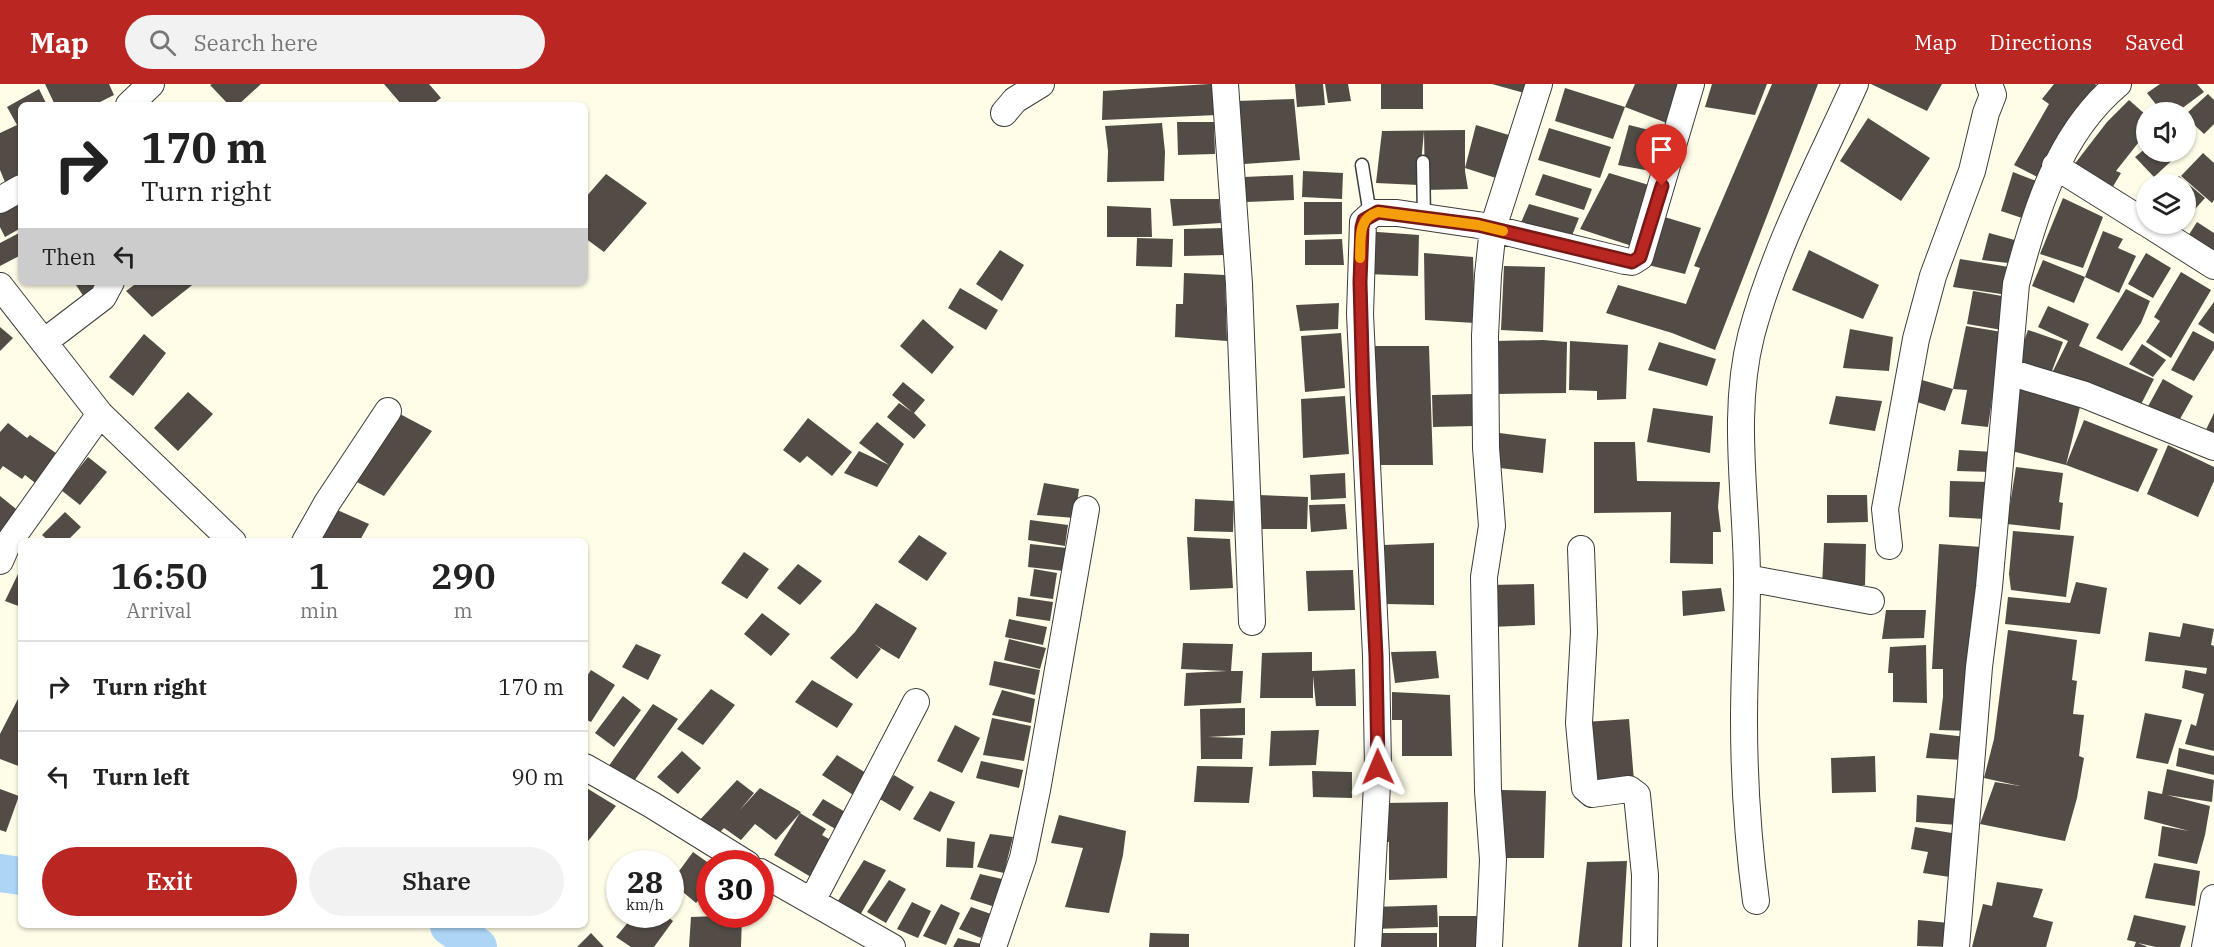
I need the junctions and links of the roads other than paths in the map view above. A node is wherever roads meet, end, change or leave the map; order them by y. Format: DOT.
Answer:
graph roads {
  1 [pos="151,84"];
  2 [pos="1041,84"];
  3 [pos="1225,84"];
  4 [pos="1539,84"];
  5 [pos="1690,84"];
  6 [pos="1855,84"];
  7 [pos="1989,84"];
  8 [pos="2118,84"];
  9 [pos="132,102"];
  10 [pos="1004,113"];
  11 [pos="1423,162"];
  12 [pos="1362,165"];
  13 [pos="2055,166"];
  14 [pos="18,190"];
  15 [pos="0,200"];
  16 [pos="1370,215"];
  17 [pos="2136,216"];
  18 [pos="1424,217"];
  19 [pos="1493,228"];
  20 [pos="2164,234"];
  21 [pos="2214,266"];
  22 [pos="109,285"];
  23 [pos="0,286"];
  24 [pos="44,342"];
  25 [pos="2009,372"];
  26 [pos="388,411"];
  27 [pos="100,414"];
  28 [pos="2214,447"];
  29 [pos="1086,509"];
  30 [pos="229,538"];
  31 [pos="307,538"];
  32 [pos="1889,546"];
  33 [pos="1581,549"];
  34 [pos="0,561"];
  35 [pos="1747,578"];
  36 [pos="1871,601"];
  37 [pos="1252,622"];
  38 [pos="916,702"];
  39 [pos="588,769"];
  40 [pos="725,850"];
  41 [pos="774,880"];
  42 [pos="2214,898"];
  43 [pos="812,901"];
  44 [pos="1756,901"];
  45 [pos="2208,946"];
  46 [pos="892,947"];
  47 [pos="993,947"];
  48 [pos="1368,947"];
  49 [pos="1489,947"];
  50 [pos="1644,947"];
  51 [pos="1956,947"];
  1 -- 9 [label="street"];
  2 -- 10 [label="street"];
  3 -- 37 [label="street"];
  4 -- 19 [label="street"];
  5 -- 19 [label="street"];
  6 -- 35 [label="street"];
  7 -- 32 [label="street"];
  8 -- 13 [label="street"];
  11 -- 18 [label="lane"];
  12 -- 16 [label="lane"];
  13 -- 17 [label="street"];
  13 -- 25 [label="street"];
  14 -- 15 [label="street"];
  16 -- 18 [label="street"];
  16 -- 48 [label="street"];
  18 -- 19 [label="street"];
  19 -- 49 [label="street"];
  20 -- 21 [label="street"];
  22 -- 24 [label="street"];
  23 -- 24 [label="street"];
  24 -- 27 [label="street"];
  25 -- 28 [label="street"];
  25 -- 51 [label="street"];
  26 -- 31 [label="street"];
  27 -- 30 [label="street"];
  27 -- 34 [label="street"];
  29 -- 47 [label="street"];
  33 -- 50 [label="street"];
  35 -- 36 [label="street"];
  35 -- 44 [label="street"];
  38 -- 43 [label="street"];
  39 -- 40 [label="street"];
  41 -- 43 [label="street"];
  42 -- 45 [label="street"];
  43 -- 46 [label="street"];
}
